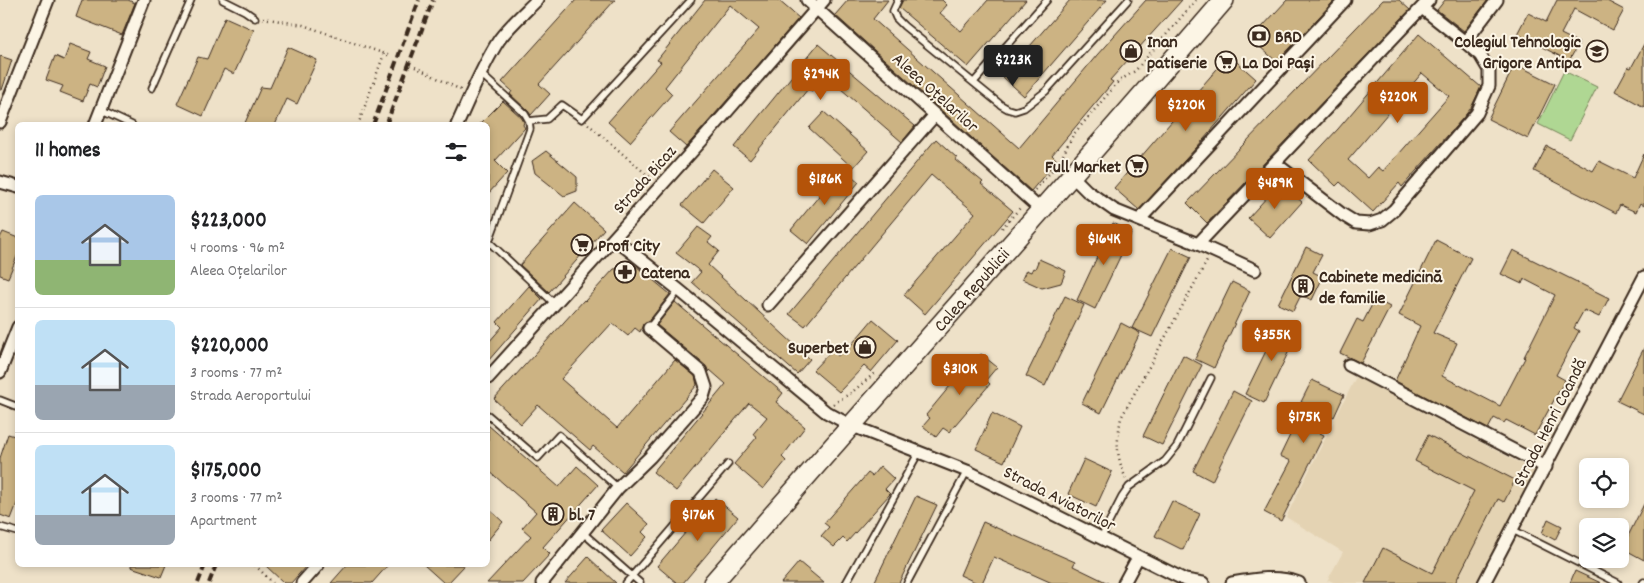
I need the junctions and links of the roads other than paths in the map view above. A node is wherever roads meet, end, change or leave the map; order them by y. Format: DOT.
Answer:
graph roads {
  1 [pos="48,0"];
  2 [pos="144,0"];
  3 [pos="191,0"];
  4 [pos="223,0"];
  5 [pos="537,0"];
  6 [pos="691,0"];
  7 [pos="807,0"];
  8 [pos="898,0"];
  9 [pos="1047,0"];
  10 [pos="1128,0"];
  11 [pos="1224,0"];
  12 [pos="1345,0"];
  13 [pos="1497,0"];
  14 [pos="820,4"];
  15 [pos="1426,4"];
  16 [pos="255,18"];
  17 [pos="1465,42"];
  18 [pos="481,74"];
  19 [pos="974,82"];
  20 [pos="152,88"];
  21 [pos="100,110"];
  22 [pos="935,115"];
  23 [pos="530,121"];
  24 [pos="0,122"];
  25 [pos="96,122"];
  26 [pos="126,122"];
  27 [pos="458,122"];
  28 [pos="1275,163"];
  29 [pos="1072,176"];
  30 [pos="0,182"];
  31 [pos="15,186"];
  32 [pos="1034,204"];
  33 [pos="1139,220"];
  34 [pos="490,238"];
  35 [pos="615,238"];
  36 [pos="1198,244"];
  37 [pos="490,245"];
  38 [pos="1255,270"];
  39 [pos="1644,276"];
  40 [pos="679,290"];
  41 [pos="555,304"];
  42 [pos="768,305"];
  43 [pos="649,328"];
  44 [pos="15,335"];
  45 [pos="1349,365"];
  46 [pos="0,372"];
  47 [pos="490,376"];
  48 [pos="1211,378"];
  49 [pos="0,400"];
  50 [pos="15,406"];
  51 [pos="490,417"];
  52 [pos="850,425"];
  53 [pos="919,452"];
  54 [pos="728,464"];
  55 [pos="1546,467"];
  56 [pos="967,471"];
  57 [pos="618,488"];
  58 [pos="0,527"];
  59 [pos="1513,530"];
  60 [pos="15,531"];
  61 [pos="582,532"];
  62 [pos="1101,538"];
  63 [pos="1138,557"];
  64 [pos="316,567"];
  65 [pos="632,576"];
  66 [pos="1248,582"];
  67 [pos="303,583"];
  68 [pos="542,583"];
  69 [pos="626,583"];
  70 [pos="640,583"];
  71 [pos="713,583"];
  72 [pos="846,583"];
  73 [pos="907,583"];
  74 [pos="1124,583"];
  75 [pos="1203,583"];
  76 [pos="1232,583"];
  77 [pos="1299,583"];
  78 [pos="1484,583"];
  79 [pos="1618,583"];
  1 -- 24 [label="street"];
  2 -- 21 [label="street"];
  3 -- 20 [label="lane"];
  4 -- 16 [label="lane"];
  5 -- 18 [label="street"];
  6 -- 23 [label="lane"];
  7 -- 14 [label="street, Aleea Oțelarilor"];
  8 -- 19 [label="lane"];
  9 -- 19 [label="lane"];
  10 -- 19 [label="lane"];
  11 -- 29 [label="main road, Calea Republicii"];
  12 -- 33 [label="street"];
  13 -- 17 [label="street"];
  14 -- 22 [label="street, Aleea Oțelarilor"];
  14 -- 35 [label="street, Strada Bicaz"];
  15 -- 17 [label="street"];
  15 -- 28 [label="street"];
  17 -- 28 [label="street"];
  18 -- 23 [label="lane"];
  18 -- 27 [label="street"];
  21 -- 25 [label="street"];
  21 -- 26 [label="lane"];
  22 -- 32 [label="street, Aleea Oțelarilor"];
  22 -- 42 [label="street"];
  23 -- 34 [label="lane"];
  28 -- 36 [label="street"];
  29 -- 32 [label="main road, Calea Republicii"];
  29 -- 33 [label="street"];
  30 -- 31 [label="street"];
  32 -- 52 [label="main road, Calea Republicii"];
  33 -- 36 [label="street"];
  35 -- 40 [label="street"];
  35 -- 41 [label="street, Strada Bicaz"];
  36 -- 38 [label="street"];
  37 -- 41 [label="lane"];
  39 -- 55 [label="street, Strada Henri Coandă"];
  40 -- 43 [label="lane"];
  40 -- 52 [label="street"];
  41 -- 47 [label="street, Strada Bicaz"];
  43 -- 57 [label="street"];
  44 -- 46 [label="street"];
  45 -- 55 [label="street"];
  48 -- 62 [label="lane"];
  49 -- 50 [label="lane"];
  51 -- 57 [label="lane"];
  52 -- 53 [label="street, Strada Aviatorilor"];
  52 -- 71 [label="main road, Calea Republicii"];
  53 -- 56 [label="street, Strada Aviatorilor"];
  53 -- 72 [label="lane"];
  54 -- 65 [label="lane"];
  55 -- 59 [label="street, Strada Henri Coandă"];
  56 -- 62 [label="street, Strada Aviatorilor"];
  56 -- 73 [label="lane"];
  57 -- 61 [label="street"];
  58 -- 60 [label="lane"];
  59 -- 78 [label="street, Strada Henri Coandă"];
  59 -- 79 [label="lane"];
  61 -- 65 [label="lane"];
  61 -- 68 [label="street"];
  62 -- 63 [label="street, Strada Aviatorilor"];
  63 -- 74 [label="street"];
  63 -- 75 [label="street, Strada Aviatorilor"];
  64 -- 67 [label="street"];
  65 -- 69 [label="lane"];
  65 -- 70 [label="lane"];
  66 -- 76 [label="street"];
  66 -- 77 [label="street"];
}
